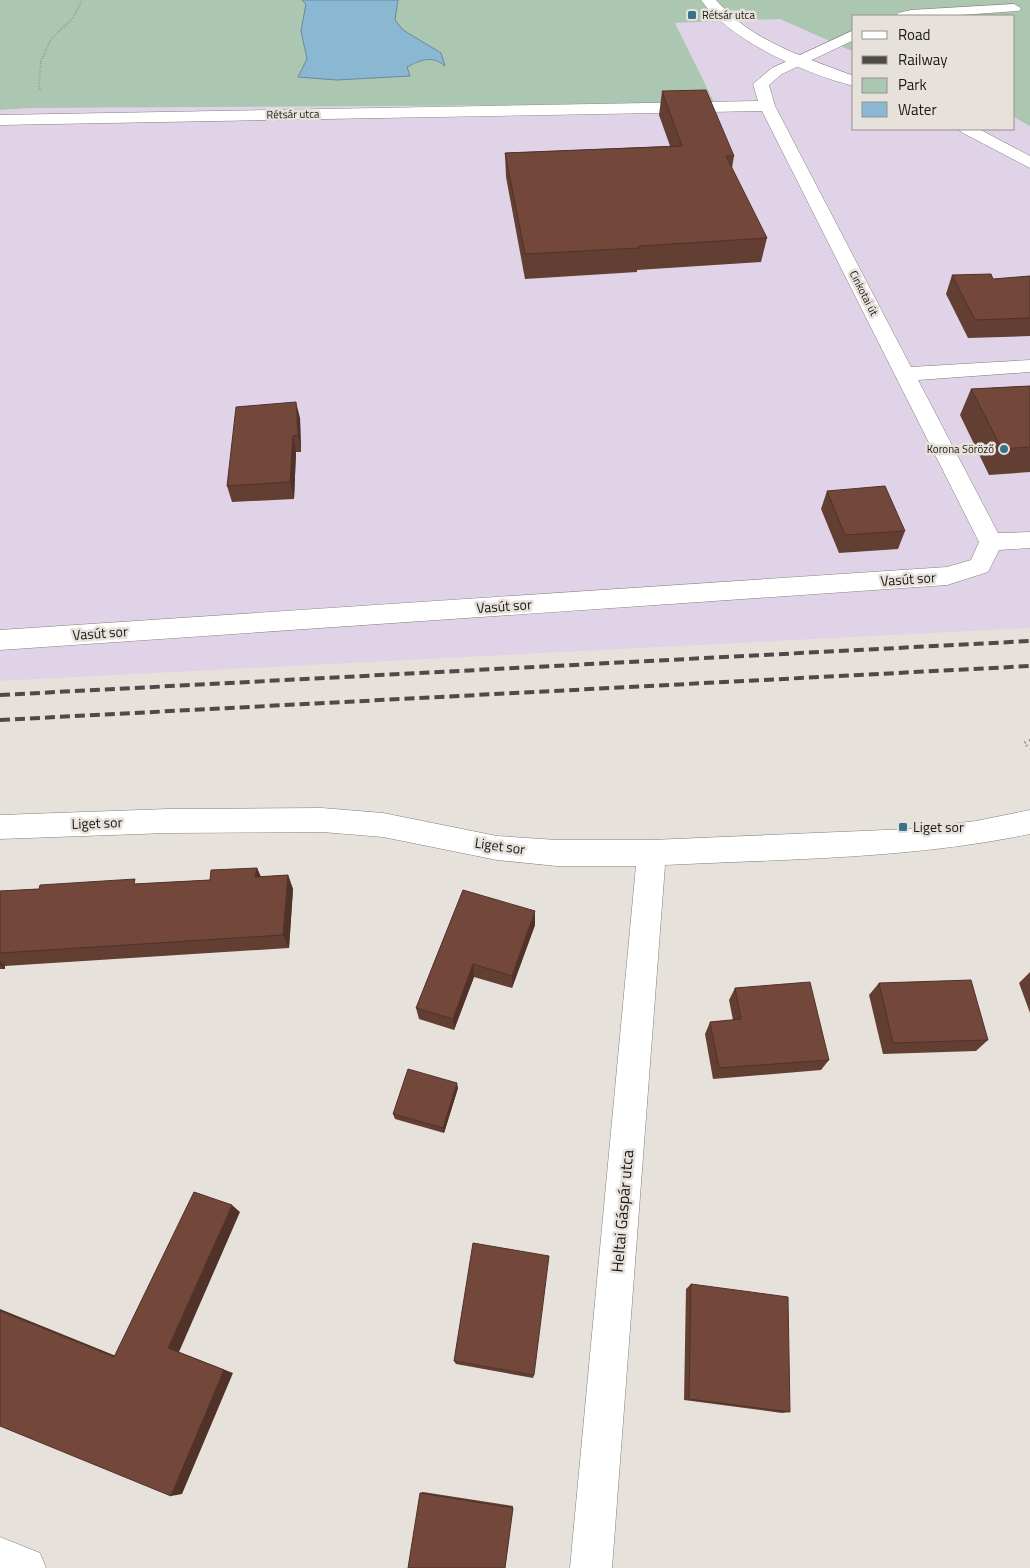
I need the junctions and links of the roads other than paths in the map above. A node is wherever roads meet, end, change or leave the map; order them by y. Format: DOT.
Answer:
graph roads {
  1 [pos="708,0"];
  2 [pos="1014,8"];
  3 [pos="907,15"];
  4 [pos="852,35"];
  5 [pos="798,59"];
  6 [pos="852,81"];
  7 [pos="767,106"];
  8 [pos="29,119"];
  9 [pos="0,120"];
  10 [pos="969,130"];
  11 [pos="0,135"];
  12 [pos="1030,163"];
  13 [pos="1030,366"];
  14 [pos="905,374"];
  15 [pos="1030,540"];
  16 [pos="991,542"];
  17 [pos="0,640"];
  18 [pos="1030,822"];
  19 [pos="0,827"];
  20 [pos="651,853"];
  21 [pos="0,1557"];
  22 [pos="25,1568"];
  23 [pos="591,1568"];
  1 -- 5 [label="street"];
  2 -- 3 [label="street"];
  4 -- 5 [label="street"];
  5 -- 6 [label="street"];
  5 -- 7 [label="street, Cinkotai út"];
  7 -- 8 [label="street, Rétsár utca"];
  7 -- 14 [label="street, Cinkotai út"];
  8 -- 9 [label="street, Rétsár utca"];
  8 -- 11 [label="street"];
  10 -- 12 [label="street"];
  13 -- 14 [label="street"];
  14 -- 16 [label="street, Cinkotai út"];
  15 -- 16 [label="street"];
  16 -- 17 [label="street, Vasút sor"];
  18 -- 20 [label="street, Liget sor"];
  19 -- 20 [label="street, Liget sor"];
  20 -- 23 [label="street, Heltai Gáspár utca"];
  21 -- 22 [label="street"];
}
